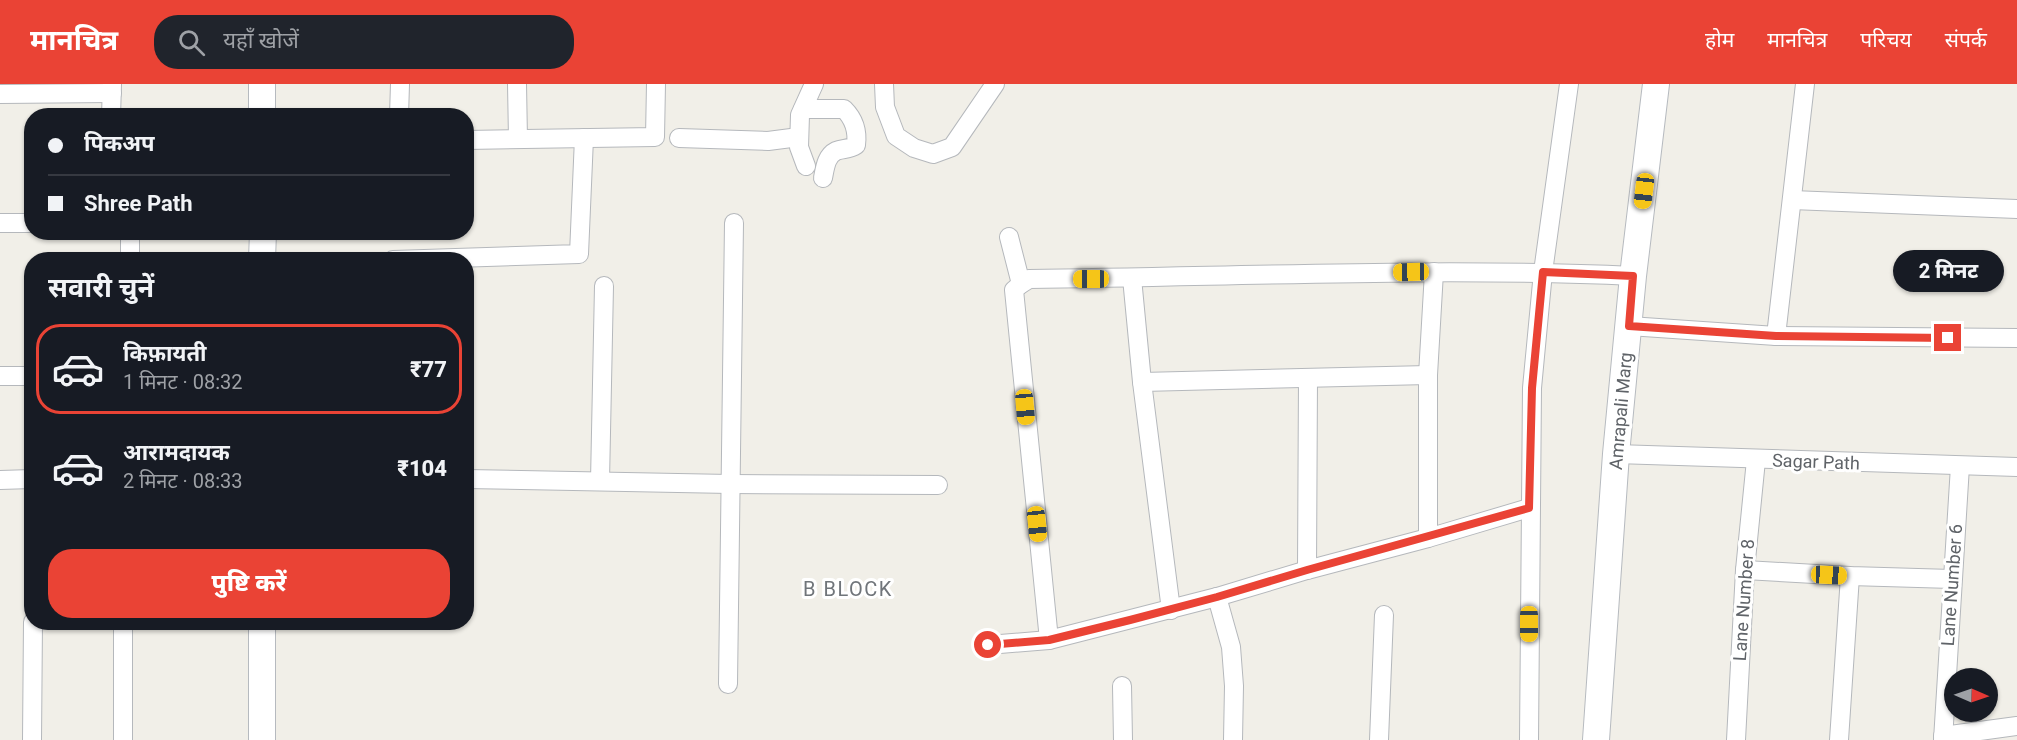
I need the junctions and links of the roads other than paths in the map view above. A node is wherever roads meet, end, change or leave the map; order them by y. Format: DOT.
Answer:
graph roads {
  1 [pos="262,84"];
  2 [pos="400,84"];
  3 [pos="517,84"];
  4 [pos="656,84"];
  5 [pos="814,84"];
  6 [pos="884,84"];
  7 [pos="995,84"];
  8 [pos="1569,84"];
  9 [pos="1656,84"];
  10 [pos="1805,84"];
  11 [pos="112,88"];
  12 [pos="0,94"];
  13 [pos="111,108"];
  14 [pos="261,108"];
  15 [pos="399,108"];
  16 [pos="803,109"];
  17 [pos="799,137"];
  18 [pos="584,138"];
  19 [pos="679,138"];
  20 [pos="518,139"];
  21 [pos="474,140"];
  22 [pos="806,166"];
  23 [pos="823,178"];
  24 [pos="1792,200"];
  25 [pos="2017,209"];
  26 [pos="0,223"];
  27 [pos="24,223"];
  28 [pos="734,223"];
  29 [pos="1009,237"];
  30 [pos="474,257"];
  31 [pos="1434,272"];
  32 [pos="1543,272"];
  33 [pos="1633,276"];
  34 [pos="1132,278"];
  35 [pos="1020,284"];
  36 [pos="604,285"];
  37 [pos="1629,326"];
  38 [pos="1776,336"];
  39 [pos="2017,338"];
  40 [pos="1428,375"];
  41 [pos="0,376"];
  42 [pos="24,376"];
  43 [pos="1308,378"];
  44 [pos="1142,382"];
  45 [pos="1616,454"];
  46 [pos="1756,460"];
  47 [pos="1960,466"];
  48 [pos="2017,467"];
  49 [pos="24,479"];
  50 [pos="474,479"];
  51 [pos="0,480"];
  52 [pos="600,481"];
  53 [pos="730,484"];
  54 [pos="938,486"];
  55 [pos="1529,508"];
  56 [pos="1428,538"];
  57 [pos="1307,570"];
  58 [pos="1745,570"];
  59 [pos="1850,576"];
  60 [pos="1952,579"];
  61 [pos="1217,597"];
  62 [pos="1171,610"];
  63 [pos="1384,615"];
  64 [pos="33,630"];
  65 [pos="123,630"];
  66 [pos="262,630"];
  67 [pos="1049,640"];
  68 [pos="988,645"];
  69 [pos="728,684"];
  70 [pos="1122,686"];
  71 [pos="2017,726"];
  72 [pos="1943,738"];
  73 [pos="32,740"];
  74 [pos="123,740"];
  75 [pos="262,740"];
  76 [pos="1123,740"];
  77 [pos="1233,740"];
  78 [pos="1379,740"];
  79 [pos="1529,740"];
  80 [pos="1596,740"];
  81 [pos="1736,740"];
  82 [pos="1839,740"];
  1 -- 14 [label="street"];
  2 -- 15 [label="street"];
  3 -- 20 [label="street"];
  4 -- 18 [label="street"];
  5 -- 16 [label="street"];
  6 -- 7 [label="street"];
  8 -- 32 [label="street"];
  9 -- 33 [label="street, Amrapali Marg"];
  10 -- 24 [label="street"];
  11 -- 12 [label="street"];
  11 -- 13 [label="street"];
  16 -- 17 [label="street"];
  16 -- 23 [label="street"];
  17 -- 19 [label="street"];
  17 -- 22 [label="street"];
  18 -- 20 [label="street"];
  18 -- 30 [label="street"];
  20 -- 21 [label="street"];
  24 -- 25 [label="street"];
  24 -- 38 [label="street"];
  26 -- 27 [label="street"];
  28 -- 53 [label="street"];
  29 -- 35 [label="street"];
  31 -- 32 [label="street"];
  31 -- 34 [label="street"];
  31 -- 40 [label="street"];
  32 -- 33 [label="street"];
  32 -- 55 [label="street"];
  33 -- 37 [label="street, Amrapali Marg"];
  34 -- 35 [label="street"];
  34 -- 44 [label="street"];
  35 -- 67 [label="street"];
  36 -- 52 [label="street"];
  37 -- 38 [label="street"];
  37 -- 45 [label="street, Amrapali Marg"];
  38 -- 39 [label="street"];
  40 -- 43 [label="street"];
  40 -- 56 [label="street"];
  41 -- 42 [label="street"];
  43 -- 44 [label="street"];
  43 -- 57 [label="street"];
  44 -- 62 [label="street"];
  45 -- 46 [label="street, Sagar Path"];
  45 -- 80 [label="street, Amrapali Marg"];
  46 -- 47 [label="street, Sagar Path"];
  46 -- 58 [label="street, Lane Number 8"];
  47 -- 48 [label="street, Sagar Path"];
  47 -- 60 [label="street, Lane Number 6"];
  49 -- 51 [label="street"];
  50 -- 52 [label="street"];
  52 -- 53 [label="street"];
  53 -- 54 [label="street"];
  53 -- 69 [label="street"];
  55 -- 56 [label="street"];
  55 -- 79 [label="street"];
  56 -- 57 [label="street"];
  57 -- 61 [label="street"];
  58 -- 59 [label="street"];
  58 -- 81 [label="street, Lane Number 8"];
  59 -- 60 [label="street"];
  59 -- 82 [label="street"];
  60 -- 72 [label="street, Lane Number 6"];
  61 -- 62 [label="street"];
  61 -- 77 [label="street"];
  62 -- 67 [label="street"];
  63 -- 78 [label="street"];
  64 -- 73 [label="street"];
  65 -- 74 [label="street"];
  66 -- 75 [label="street"];
  67 -- 68 [label="street"];
  70 -- 76 [label="street"];
  71 -- 72 [label="street"];
}
